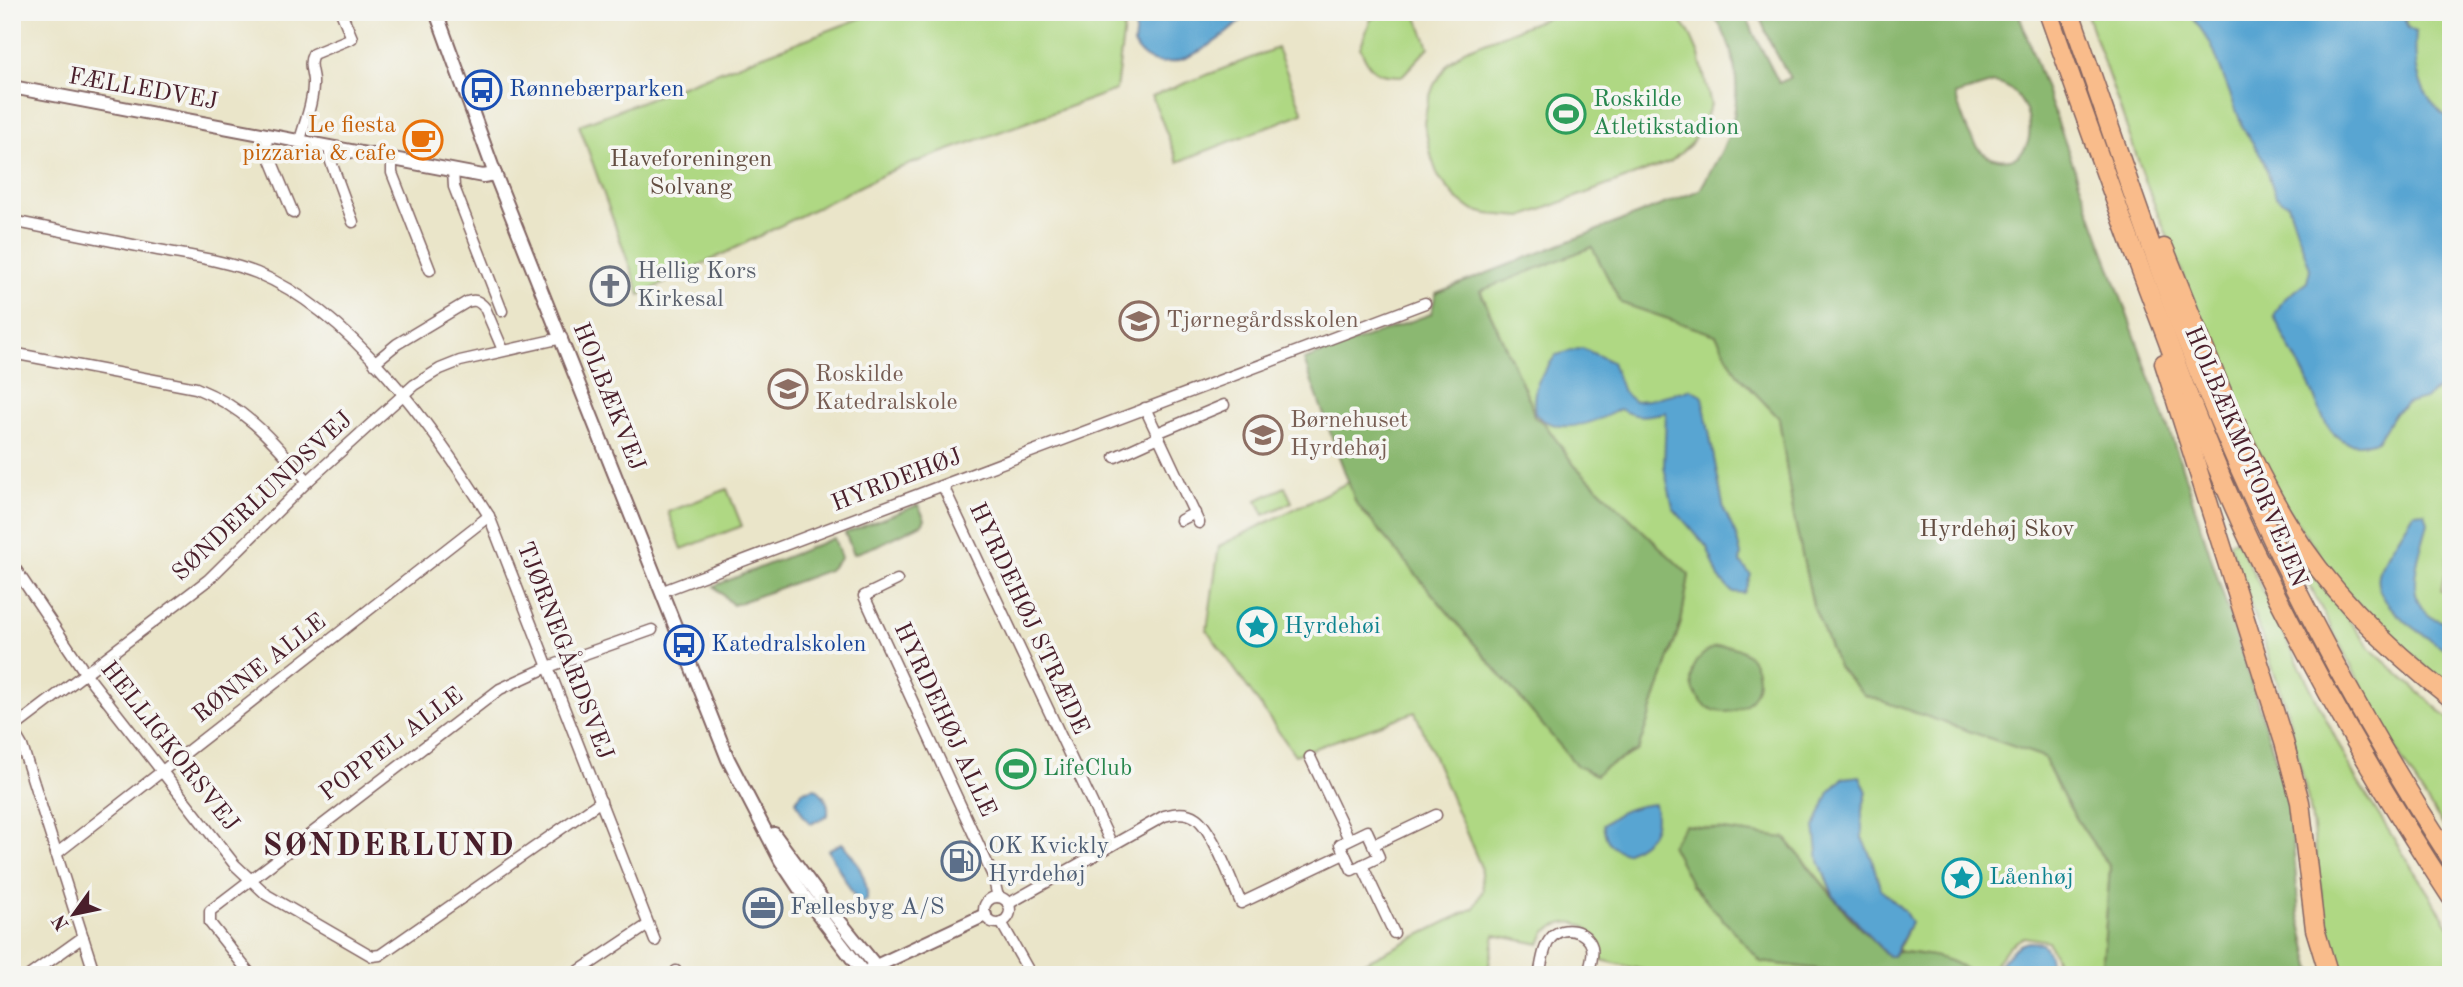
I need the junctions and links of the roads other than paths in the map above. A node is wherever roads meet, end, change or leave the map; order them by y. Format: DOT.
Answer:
graph roads {
  1 [pos="341,12"];
  2 [pos="436,12"];
  3 [pos="2048,12"];
  4 [pos="2070,12"];
  5 [pos="12,87"];
  6 [pos="266,134"];
  7 [pos="300,140"];
  8 [pos="2115,141"];
  9 [pos="330,146"];
  10 [pos="393,158"];
  11 [pos="453,170"];
  12 [pos="495,174"];
  13 [pos="292,213"];
  14 [pos="12,221"];
  15 [pos="353,222"];
  16 [pos="2140,268"];
  17 [pos="430,271"];
  18 [pos="1425,303"];
  19 [pos="502,311"];
  20 [pos="562,338"];
  21 [pos="503,350"];
  22 [pos="12,353"];
  23 [pos="374,363"];
  24 [pos="402,395"];
  25 [pos="1224,405"];
  26 [pos="1145,408"];
  27 [pos="1158,435"];
  28 [pos="1115,457"];
  29 [pos="308,481"];
  30 [pos="943,486"];
  31 [pos="489,516"];
  32 [pos="1181,520"];
  33 [pos="12,564"];
  34 [pos="897,580"];
  35 [pos="663,591"];
  36 [pos="652,630"];
  37 [pos="548,667"];
  38 [pos="86,674"];
  39 [pos="2451,698"];
  40 [pos="12,729"];
  41 [pos="1310,757"];
  42 [pos="161,773"];
  43 [pos="746,795"];
  44 [pos="601,801"];
  45 [pos="1436,816"];
  46 [pos="1349,839"];
  47 [pos="1112,845"];
  48 [pos="1373,845"];
  49 [pos="56,854"];
  50 [pos="1344,854"];
  51 [pos="2451,859"];
  52 [pos="1362,865"];
  53 [pos="250,880"];
  54 [pos="998,897"];
  55 [pos="2451,897"];
  56 [pos="1008,904"];
  57 [pos="985,915"];
  58 [pos="1001,922"];
  59 [pos="648,925"];
  60 [pos="1394,933"];
  61 [pos="83,937"];
  62 [pos="655,941"];
  63 [pos="879,970"];
  64 [pos="862,974"];
  65 [pos="30,975"];
  66 [pos="95,975"];
  67 [pos="251,975"];
  68 [pos="573,975"];
  69 [pos="1031,975"];
  70 [pos="1539,975"];
  71 [pos="1588,975"];
  72 [pos="2329,975"];
  1 -- 7 [label="street"];
  2 -- 12 [label="street, HOLBÆKVEJ"];
  3 -- 16 [label="highway, HOLBÆKMOTORVEJEN"];
  4 -- 8 [label="highway, HOLBÆKMOTORVEJEN"];
  5 -- 6 [label="street, FÆLLEDVEJ"];
  6 -- 7 [label="street, FÆLLEDVEJ"];
  6 -- 13 [label="street"];
  7 -- 9 [label="street, FÆLLEDVEJ"];
  8 -- 39 [label="highway"];
  8 -- 51 [label="highway, HOLBÆKMOTORVEJEN"];
  9 -- 10 [label="street, FÆLLEDVEJ"];
  9 -- 15 [label="street"];
  10 -- 11 [label="street, FÆLLEDVEJ"];
  10 -- 17 [label="street"];
  11 -- 12 [label="street, FÆLLEDVEJ"];
  11 -- 19 [label="street"];
  12 -- 20 [label="street, HOLBÆKVEJ"];
  14 -- 23 [label="street, TJØRNEGÅRDSVEJ"];
  16 -- 55 [label="highway, HOLBÆKMOTORVEJEN"];
  16 -- 72 [label="highway"];
  18 -- 26 [label="street, HYRDEHØJ"];
  20 -- 21 [label="street, SØNDERLUNDSVEJ"];
  20 -- 35 [label="street, HOLBÆKVEJ"];
  21 -- 23 [label="street"];
  21 -- 24 [label="street, SØNDERLUNDSVEJ"];
  22 -- 29 [label="street"];
  23 -- 24 [label="street, TJØRNEGÅRDSVEJ"];
  24 -- 29 [label="street, SØNDERLUNDSVEJ"];
  24 -- 31 [label="street, TJØRNEGÅRDSVEJ"];
  25 -- 27 [label="street"];
  26 -- 27 [label="street"];
  26 -- 30 [label="street, HYRDEHØJ"];
  27 -- 28 [label="street"];
  27 -- 32 [label="street"];
  29 -- 38 [label="street, SØNDERLUNDSVEJ"];
  30 -- 35 [label="street, HYRDEHØJ"];
  30 -- 47 [label="street, HYRDEHØJ STRÆDE"];
  31 -- 37 [label="street, TJØRNEGÅRDSVEJ"];
  31 -- 42 [label="street, RØNNE ALLE"];
  33 -- 38 [label="street, HELLIGKORSVEJ"];
  34 -- 54 [label="street, HYRDEHØJ ALLE"];
  35 -- 43 [label="street, HOLBÆKVEJ"];
  36 -- 37 [label="street, POPPEL ALLE"];
  37 -- 44 [label="street, TJØRNEGÅRDSVEJ"];
  37 -- 53 [label="street, POPPEL ALLE"];
  38 -- 40 [label="street, SØNDERLUNDSVEJ"];
  38 -- 42 [label="street, HELLIGKORSVEJ"];
  40 -- 49 [label="street"];
  41 -- 46 [label="street"];
  42 -- 49 [label="street, RØNNE ALLE"];
  42 -- 53 [label="street, HELLIGKORSVEJ"];
  43 -- 63 [label="street, HOLBÆKVEJ"];
  43 -- 64 [label="street, HOLBÆKVEJ"];
  44 -- 53 [label="street, HELLIGKORSVEJ"];
  44 -- 59 [label="street, TJØRNEGÅRDSVEJ"];
  45 -- 48 [label="street"];
  46 -- 48 [label="street"];
  46 -- 50 [label="street"];
  47 -- 50 [label="street"];
  47 -- 56 [label="street"];
  48 -- 52 [label="street"];
  49 -- 61 [label="street"];
  50 -- 52 [label="street"];
  52 -- 60 [label="street"];
  53 -- 67 [label="street, POPPEL ALLE"];
  54 -- 56 [label="street"];
  54 -- 57 [label="street"];
  56 -- 58 [label="street"];
  57 -- 58 [label="street"];
  57 -- 63 [label="street"];
  58 -- 69 [label="street"];
  59 -- 62 [label="street, TJØRNEGÅRDSVEJ"];
  59 -- 68 [label="street"];
  61 -- 65 [label="street"];
  61 -- 66 [label="street"];
  63 -- 64 [label="street"];
  70 -- 71 [label="street"];
}
